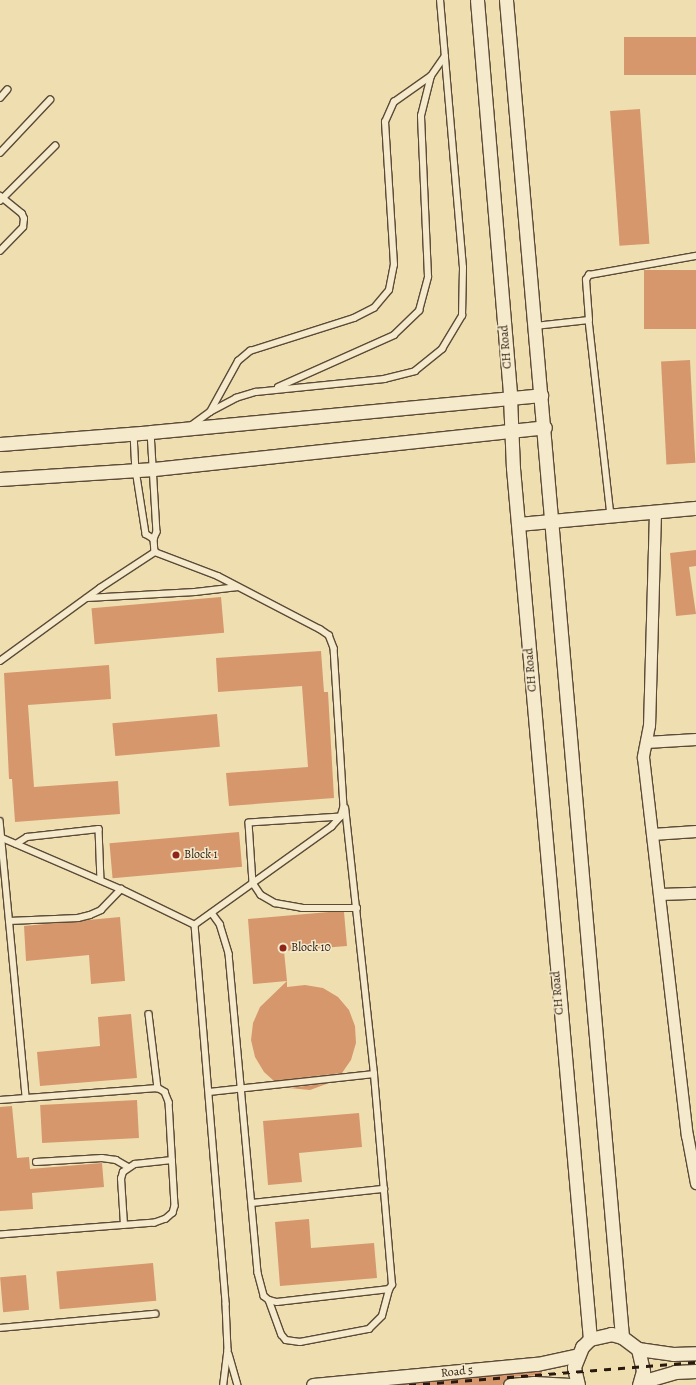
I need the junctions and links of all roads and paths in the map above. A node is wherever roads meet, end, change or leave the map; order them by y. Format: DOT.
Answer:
graph roads {
  1 [pos="440,0"];
  2 [pos="477,0"];
  3 [pos="506,0"];
  4 [pos="445,56"];
  5 [pos="430,76"];
  6 [pos="7,90"];
  7 [pos="0,98"];
  8 [pos="50,100"];
  9 [pos="55,146"];
  10 [pos="0,153"];
  11 [pos="1,198"];
  12 [pos="0,251"];
  13 [pos="696,256"];
  14 [pos="589,320"];
  15 [pos="535,326"];
  16 [pos="274,389"];
  17 [pos="541,395"];
  18 [pos="510,397"];
  19 [pos="210,412"];
  20 [pos="189,427"];
  21 [pos="545,427"];
  22 [pos="510,430"];
  23 [pos="151,432"];
  24 [pos="134,434"];
  25 [pos="0,444"];
  26 [pos="154,469"];
  27 [pos="136,470"];
  28 [pos="0,479"];
  29 [pos="696,508"];
  30 [pos="655,512"];
  31 [pos="611,516"];
  32 [pos="552,521"];
  33 [pos="519,524"];
  34 [pos="154,539"];
  35 [pos="155,552"];
  36 [pos="238,587"];
  37 [pos="86,598"];
  38 [pos="0,661"];
  39 [pos="696,739"];
  40 [pos="646,742"];
  41 [pos="344,807"];
  42 [pos="341,817"];
  43 [pos="0,822"];
  44 [pos="696,831"];
  45 [pos="652,834"];
  46 [pos="1,837"];
  47 [pos="16,844"];
  48 [pos="101,880"];
  49 [pos="253,884"];
  50 [pos="121,889"];
  51 [pos="696,893"];
  52 [pos="660,894"];
  53 [pos="358,908"];
  54 [pos="212,913"];
  55 [pos="10,921"];
  56 [pos="195,925"];
  57 [pos="149,1014"];
  58 [pos="374,1074"];
  59 [pos="158,1088"];
  60 [pos="241,1088"];
  61 [pos="209,1092"];
  62 [pos="26,1098"];
  63 [pos="0,1100"];
  64 [pos="691,1135"];
  65 [pos="172,1160"];
  66 [pos="36,1162"];
  67 [pos="128,1167"];
  68 [pos="696,1183"];
  69 [pos="384,1189"];
  70 [pos="252,1203"];
  71 [pos="124,1225"];
  72 [pos="0,1235"];
  73 [pos="389,1289"];
  74 [pos="269,1300"];
  75 [pos="155,1314"];
  76 [pos="0,1328"];
  77 [pos="622,1337"];
  78 [pos="590,1340"];
  79 [pos="638,1349"];
  80 [pos="228,1350"];
  81 [pos="696,1353"];
  82 [pos="576,1356"];
  83 [pos="696,1371"];
  84 [pos="640,1383"];
  85 [pos="224,1385"];
  86 [pos="238,1385"];
  87 [pos="313,1385"];
  88 [pos="510,1385"];
  89 [pos="570,1385"];
  90 [pos="578,1385"];
  1 -- 4 [label="lane"];
  2 -- 18 [label="street, CH Road"];
  3 -- 15 [label="street"];
  4 -- 5 [label="lane"];
  4 -- 16 [label="lane"];
  5 -- 16 [label="lane"];
  5 -- 19 [label="lane"];
  6 -- 7 [label="lane"];
  8 -- 10 [label="lane"];
  9 -- 11 [label="lane"];
  11 -- 12 [label="lane"];
  13 -- 14 [label="lane"];
  14 -- 15 [label="lane"];
  14 -- 31 [label="lane"];
  15 -- 17 [label="street"];
  16 -- 19 [label="lane"];
  17 -- 18 [label="street"];
  17 -- 21 [label="street"];
  18 -- 20 [label="street"];
  18 -- 22 [label="street, CH Road"];
  19 -- 20 [label="lane"];
  20 -- 23 [label="street"];
  21 -- 22 [label="street"];
  21 -- 32 [label="street"];
  22 -- 26 [label="street"];
  22 -- 33 [label="street, CH Road"];
  23 -- 24 [label="street"];
  23 -- 26 [label="lane"];
  24 -- 25 [label="street"];
  24 -- 27 [label="lane"];
  26 -- 27 [label="street"];
  26 -- 34 [label="lane"];
  27 -- 28 [label="street"];
  27 -- 34 [label="lane"];
  29 -- 30 [label="street"];
  30 -- 31 [label="street"];
  30 -- 40 [label="street"];
  31 -- 32 [label="street"];
  32 -- 33 [label="street"];
  32 -- 77 [label="street"];
  33 -- 78 [label="street, CH Road"];
  34 -- 35 [label="lane"];
  35 -- 36 [label="lane"];
  35 -- 37 [label="lane"];
  36 -- 37 [label="lane"];
  36 -- 41 [label="lane"];
  37 -- 38 [label="lane"];
  39 -- 40 [label="street"];
  40 -- 45 [label="street"];
  41 -- 42 [label="lane"];
  41 -- 53 [label="lane"];
  42 -- 49 [label="lane"];
  42 -- 49 [label="lane"];
  43 -- 46 [label="lane"];
  44 -- 45 [label="street"];
  45 -- 52 [label="street"];
  46 -- 47 [label="lane"];
  46 -- 55 [label="lane"];
  47 -- 48 [label="lane"];
  47 -- 48 [label="lane"];
  48 -- 50 [label="lane"];
  49 -- 53 [label="lane"];
  49 -- 54 [label="lane"];
  50 -- 55 [label="lane"];
  50 -- 56 [label="lane"];
  51 -- 52 [label="street"];
  52 -- 64 [label="street"];
  53 -- 58 [label="lane"];
  54 -- 56 [label="lane"];
  54 -- 60 [label="lane"];
  55 -- 62 [label="lane"];
  56 -- 61 [label="lane"];
  57 -- 59 [label="lane"];
  58 -- 60 [label="lane"];
  58 -- 69 [label="lane"];
  59 -- 62 [label="lane"];
  59 -- 65 [label="lane"];
  60 -- 61 [label="lane"];
  60 -- 70 [label="lane"];
  61 -- 80 [label="lane"];
  62 -- 63 [label="lane"];
  64 -- 68 [label="street"];
  65 -- 67 [label="lane"];
  65 -- 71 [label="lane"];
  66 -- 67 [label="lane"];
  67 -- 71 [label="lane"];
  69 -- 70 [label="lane"];
  69 -- 73 [label="lane"];
  70 -- 74 [label="lane"];
  71 -- 72 [label="lane"];
  73 -- 74 [label="lane"];
  73 -- 74 [label="lane"];
  75 -- 76 [label="lane"];
  77 -- 78 [label="street"];
  77 -- 79 [label="street"];
  78 -- 82 [label="street"];
  79 -- 81 [label="street"];
  79 -- 84 [label="street"];
  80 -- 85 [label="lane"];
  80 -- 86 [label="lane"];
  82 -- 87 [label="street, Road 5"];
  82 -- 90 [label="street"];
  83 -- 84 [label="street"];
  88 -- 89 [label="street"];
}
